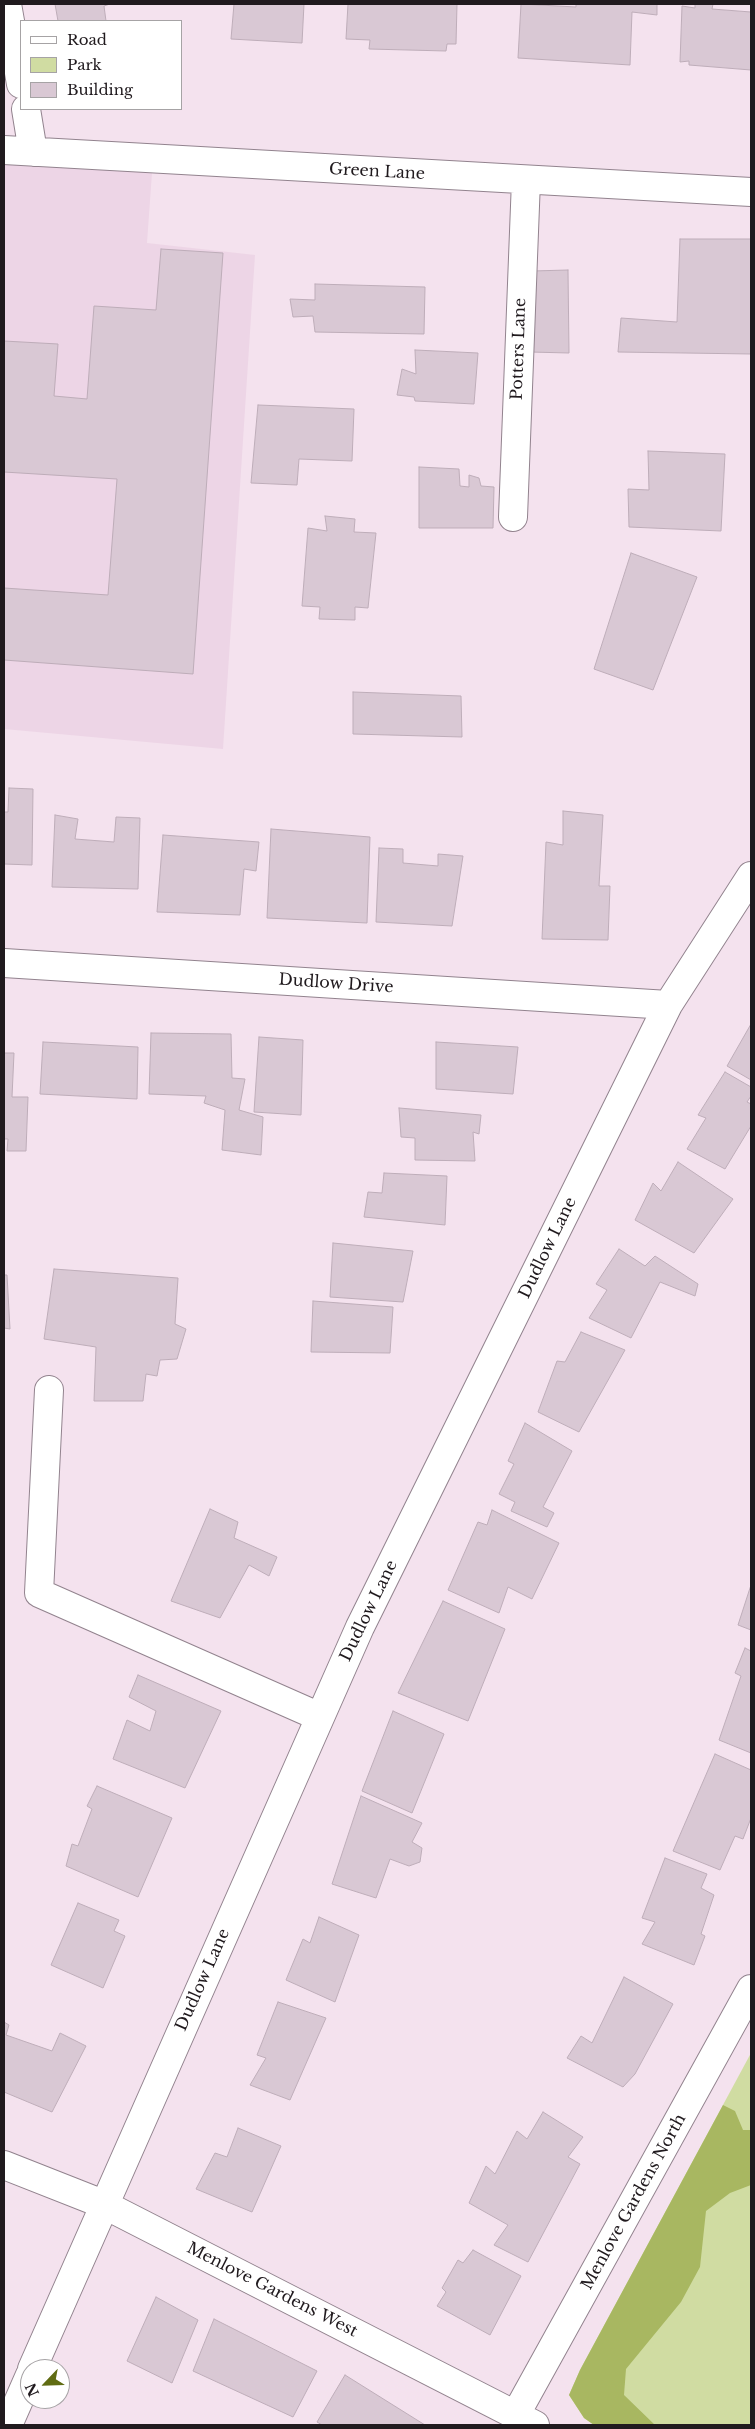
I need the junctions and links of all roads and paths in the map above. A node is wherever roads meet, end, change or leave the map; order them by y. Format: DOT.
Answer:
graph roads {
  1 [pos="7,4"];
  2 [pos="20,78"];
  3 [pos="26,110"];
  4 [pos="4,150"];
  5 [pos="33,152"];
  6 [pos="526,180"];
  7 [pos="751,192"];
  8 [pos="513,517"];
  9 [pos="751,876"];
  10 [pos="4,963"];
  11 [pos="668,1005"];
  12 [pos="49,1390"];
  13 [pos="320,1717"];
  14 [pos="751,1989"];
  15 [pos="4,2165"];
  16 [pos="103,2204"];
  17 [pos="36,2359"];
  18 [pos="20,2397"];
  19 [pos="526,2420"];
  20 [pos="8,2425"];
  1 -- 2 [label="street"];
  3 -- 5 [label="street"];
  4 -- 5 [label="street, Green Lane"];
  5 -- 6 [label="street, Green Lane"];
  6 -- 7 [label="street, Green Lane"];
  6 -- 8 [label="street, Potters Lane"];
  9 -- 11 [label="street, Dudlow Lane"];
  10 -- 11 [label="street, Dudlow Drive"];
  11 -- 13 [label="street, Dudlow Lane"];
  12 -- 13 [label="street"];
  13 -- 16 [label="street, Dudlow Lane"];
  14 -- 19 [label="street, Menlove Gardens North"];
  15 -- 16 [label="street, Menlove Gardens West"];
  16 -- 17 [label="street, Dudlow Lane"];
  16 -- 19 [label="street, Menlove Gardens West"];
  18 -- 20 [label="street"];
}
